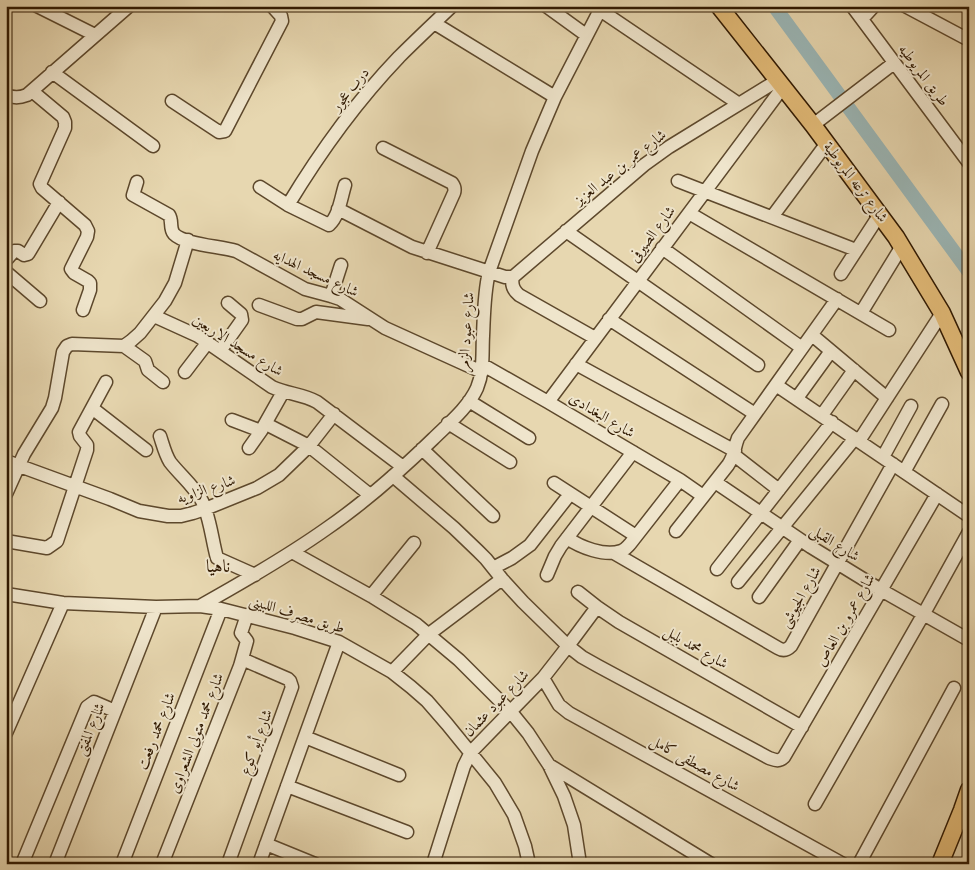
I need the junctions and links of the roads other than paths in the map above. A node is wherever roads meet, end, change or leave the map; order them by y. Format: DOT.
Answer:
graph roads {
  1 [pos="37,6"];
  2 [pos="129,6"];
  3 [pos="272,6"];
  4 [pos="452,6"];
  5 [pos="546,6"];
  6 [pos="719,6"];
  7 [pos="852,6"];
  8 [pos="874,6"];
  9 [pos="905,6"];
  10 [pos="601,8"];
  11 [pos="862,19"];
  12 [pos="434,23"];
  13 [pos="95,35"];
  14 [pos="586,35"];
  15 [pos="969,40"];
  16 [pos="894,63"];
  17 [pos="52,72"];
  18 [pos="780,84"];
  19 [pos="32,91"];
  20 [pos="6,95"];
  21 [pos="555,97"];
  22 [pos="172,100"];
  23 [pos="739,104"];
  24 [pos="819,121"];
  25 [pos="827,143"];
  26 [pos="153,146"];
  27 [pos="384,148"];
  28 [pos="969,163"];
  29 [pos="678,181"];
  30 [pos="138,182"];
  31 [pos="345,184"];
  32 [pos="260,187"];
  33 [pos="705,191"];
  34 [pos="59,202"];
  35 [pos="288,205"];
  36 [pos="338,209"];
  37 [pos="688,213"];
  38 [pos="880,214"];
  39 [pos="772,217"];
  40 [pos="566,231"];
  41 [pos="188,240"];
  42 [pos="902,246"];
  43 [pos="662,248"];
  44 [pos="856,250"];
  45 [pos="427,253"];
  46 [pos="6,260"];
  47 [pos="341,265"];
  48 [pos="6,272"];
  49 [pos="489,272"];
  50 [pos="840,274"];
  51 [pos="513,277"];
  52 [pos="637,282"];
  53 [pos="331,296"];
  54 [pos="837,299"];
  55 [pos="40,301"];
  56 [pos="228,303"];
  57 [pos="259,305"];
  58 [pos="82,310"];
  59 [pos="942,313"];
  60 [pos="861,314"];
  61 [pos="154,316"];
  62 [pos="609,319"];
  63 [pos="370,320"];
  64 [pos="889,330"];
  65 [pos="812,335"];
  66 [pos="595,338"];
  67 [pos="208,342"];
  68 [pos="124,346"];
  69 [pos="802,348"];
  70 [pos="220,351"];
  71 [pos="831,351"];
  72 [pos="576,364"];
  73 [pos="758,365"];
  74 [pos="482,369"];
  75 [pos="854,370"];
  76 [pos="185,372"];
  77 [pos="969,372"];
  78 [pos="106,382"];
  79 [pos="163,382"];
  80 [pos="776,384"];
  81 [pos="283,392"];
  82 [pos="797,398"];
  83 [pos="887,398"];
  84 [pos="469,401"];
  85 [pos="548,402"];
  86 [pos="942,404"];
  87 [pos="912,406"];
  88 [pos="92,408"];
  89 [pos="334,414"];
  90 [pos="755,414"];
  91 [pos="827,419"];
  92 [pos="232,420"];
  93 [pos="448,423"];
  94 [pos="263,427"];
  95 [pos="160,436"];
  96 [pos="529,438"];
  97 [pos="857,439"];
  98 [pos="309,446"];
  99 [pos="248,448"];
  100 [pos="422,449"];
  101 [pos="146,450"];
  102 [pos="633,452"];
  103 [pos="735,453"];
  104 [pos="882,457"];
  105 [pos="510,462"];
  106 [pos="12,463"];
  107 [pos="894,464"];
  108 [pos="403,467"];
  109 [pos="904,472"];
  110 [pos="393,476"];
  111 [pos="680,480"];
  112 [pos="715,482"];
  113 [pos="554,484"];
  114 [pos="76,486"];
  115 [pos="779,490"];
  116 [pos="6,494"];
  117 [pos="570,494"];
  118 [pos="937,494"];
  119 [pos="370,495"];
  120 [pos="704,496"];
  121 [pos="591,507"];
  122 [pos="205,509"];
  123 [pos="760,514"];
  124 [pos="493,516"];
  125 [pos="969,516"];
  126 [pos="782,528"];
  127 [pos="676,531"];
  128 [pos="969,532"];
  129 [pos="636,536"];
  130 [pos="567,538"];
  131 [pos="800,540"];
  132 [pos="6,541"];
  133 [pos="414,543"];
  134 [pos="292,552"];
  135 [pos="614,553"];
  136 [pos="838,564"];
  137 [pos="493,568"];
  138 [pos="717,569"];
  139 [pos="255,575"];
  140 [pos="547,575"];
  141 [pos="502,579"];
  142 [pos="738,582"];
  143 [pos="881,590"];
  144 [pos="578,592"];
  145 [pos="6,594"];
  146 [pos="371,596"];
  147 [pos="759,597"];
  148 [pos="63,603"];
  149 [pos="200,606"];
  150 [pos="156,607"];
  151 [pos="597,607"];
  152 [pos="221,609"];
  153 [pos="923,615"];
  154 [pos="247,616"];
  155 [pos="429,634"];
  156 [pos="969,640"];
  157 [pos="339,642"];
  158 [pos="568,646"];
  159 [pos="242,659"];
  160 [pos="392,672"];
  161 [pos="543,678"];
  162 [pos="954,688"];
  163 [pos="115,711"];
  164 [pos="511,712"];
  165 [pos="802,727"];
  166 [pos="6,732"];
  167 [pos="305,737"];
  168 [pos="470,752"];
  169 [pos="549,765"];
  170 [pos="400,775"];
  171 [pos="287,786"];
  172 [pos="969,790"];
  173 [pos="815,804"];
  174 [pos="407,832"];
  175 [pos="266,844"];
  176 [pos="22,864"];
  177 [pos="55,864"];
  178 [pos="122,864"];
  179 [pos="162,864"];
  180 [pos="228,864"];
  181 [pos="259,864"];
  182 [pos="315,864"];
  183 [pos="433,864"];
  184 [pos="529,864"];
  185 [pos="580,864"];
  186 [pos="711,864"];
  187 [pos="843,864"];
  188 [pos="859,864"];
  189 [pos="940,864"];
  1 -- 13 [label="street"];
  2 -- 13 [label="street"];
  3 -- 22 [label="street"];
  4 -- 12 [label="street, درب عجور"];
  5 -- 14 [label="street"];
  6 -- 18 [label="main road, شارع ترعه المريوطية"];
  7 -- 11 [label="street, طريق المريوطيه"];
  8 -- 11 [label="street"];
  9 -- 15 [label="street"];
  10 -- 14 [label="street, شارع عبود الزمر"];
  10 -- 23 [label="street"];
  11 -- 16 [label="street, طريق المريوطيه"];
  12 -- 21 [label="street"];
  12 -- 35 [label="street, درب عجور"];
  13 -- 17 [label="street"];
  14 -- 21 [label="street, شارع عبود الزمر"];
  16 -- 24 [label="street"];
  16 -- 28 [label="street, طريق المريوطيه"];
  17 -- 19 [label="street"];
  17 -- 26 [label="street"];
  18 -- 23 [label="street, شارع عمر بن عبد العزيز"];
  18 -- 24 [label="main road, شارع ترعه المريوطية"];
  18 -- 33 [label="street, شارع الصيرفى"];
  19 -- 20 [label="street"];
  19 -- 34 [label="street"];
  21 -- 49 [label="street, شارع عبود الزمر"];
  23 -- 40 [label="street, شارع عمر بن عبد العزيز"];
  24 -- 25 [label="main road, شارع ترعه المريوطية"];
  25 -- 38 [label="main road, شارع ترعه المريوطية"];
  25 -- 39 [label="street"];
  27 -- 45 [label="street"];
  29 -- 33 [label="street"];
  30 -- 41 [label="street, شارع مسجد الهدايه"];
  31 -- 36 [label="street"];
  32 -- 35 [label="street"];
  33 -- 37 [label="street, شارع الصيرفى"];
  33 -- 39 [label="street"];
  34 -- 46 [label="street"];
  34 -- 58 [label="street"];
  35 -- 36 [label="street"];
  36 -- 45 [label="street"];
  37 -- 43 [label="street, شارع الصيرفى"];
  37 -- 54 [label="street"];
  38 -- 42 [label="main road, شارع ترعه المريوطية"];
  38 -- 44 [label="street"];
  39 -- 44 [label="street"];
  40 -- 51 [label="street, شارع عمر بن عبد العزيز"];
  40 -- 52 [label="street"];
  41 -- 53 [label="street, شارع مسجد الهدايه"];
  41 -- 61 [label="street"];
  42 -- 59 [label="main road, شارع ترعه المريوطية"];
  42 -- 60 [label="street"];
  43 -- 52 [label="street, شارع الصيرفى"];
  43 -- 69 [label="street"];
  44 -- 50 [label="street"];
  45 -- 49 [label="street"];
  47 -- 53 [label="street"];
  48 -- 55 [label="street"];
  49 -- 51 [label="street"];
  49 -- 74 [label="street, شارع عبود الزمر"];
  51 -- 66 [label="street"];
  52 -- 62 [label="street, شارع الصيرفى"];
  52 -- 73 [label="street"];
  53 -- 63 [label="street, شارع مسجد الهدايه"];
  54 -- 60 [label="street"];
  54 -- 65 [label="street"];
  56 -- 70 [label="street"];
  57 -- 63 [label="street"];
  59 -- 77 [label="main road, شارع ترعه المريوطية"];
  59 -- 83 [label="street"];
  60 -- 64 [label="street"];
  61 -- 67 [label="street, شارع مسجد الاربعين"];
  61 -- 68 [label="street"];
  62 -- 66 [label="street, شارع الصيرفى"];
  62 -- 90 [label="street"];
  63 -- 74 [label="street, شارع مسجد الهدايه"];
  65 -- 69 [label="street"];
  65 -- 71 [label="street"];
  66 -- 72 [label="street, شارع الصيرفى"];
  67 -- 70 [label="street, شارع مسجد الاربعين"];
  67 -- 76 [label="street"];
  68 -- 79 [label="street"];
  68 -- 106 [label="street"];
  69 -- 80 [label="street"];
  70 -- 81 [label="street, شارع مسجد الاربعين"];
  71 -- 75 [label="street"];
  71 -- 82 [label="street"];
  72 -- 85 [label="street, شارع الصيرفى"];
  72 -- 103 [label="street"];
  74 -- 84 [label="street, شارع عبود الزمر"];
  74 -- 85 [label="street, شارع البغدادى"];
  75 -- 83 [label="street"];
  75 -- 91 [label="street"];
  78 -- 88 [label="street"];
  80 -- 82 [label="street"];
  80 -- 90 [label="street"];
  81 -- 89 [label="street, شارع مسجد الاربعين"];
  81 -- 94 [label="street"];
  82 -- 91 [label="street"];
  83 -- 97 [label="street"];
  84 -- 93 [label="street, شارع عبود الزمر"];
  84 -- 96 [label="street"];
  85 -- 102 [label="street, شارع البغدادى"];
  86 -- 109 [label="street"];
  87 -- 104 [label="street"];
  88 -- 101 [label="street"];
  88 -- 114 [label="street"];
  89 -- 98 [label="street, شارع الزاويه"];
  89 -- 108 [label="street, شارع مسجد الاربعين"];
  90 -- 103 [label="street"];
  91 -- 97 [label="street"];
  91 -- 115 [label="street"];
  92 -- 94 [label="street"];
  93 -- 100 [label="street, شارع عبود الزمر"];
  93 -- 105 [label="street"];
  94 -- 98 [label="street"];
  94 -- 99 [label="street"];
  95 -- 122 [label="street"];
  97 -- 104 [label="street"];
  97 -- 126 [label="street"];
  98 -- 119 [label="street"];
  98 -- 122 [label="street, شارع الزاويه"];
  100 -- 108 [label="street, شارع عبود الزمر"];
  100 -- 124 [label="street"];
  102 -- 111 [label="street, شارع البغدادى"];
  102 -- 121 [label="street"];
  103 -- 112 [label="street"];
  103 -- 115 [label="street"];
  104 -- 107 [label="street"];
  106 -- 114 [label="street, شارع الزاويه"];
  106 -- 116 [label="street"];
  107 -- 109 [label="street"];
  107 -- 136 [label="street, شارع الجيوشى"];
  108 -- 110 [label="street, شارع عبود الزمر"];
  109 -- 118 [label="street"];
  110 -- 119 [label="street, شارع عبود الزمر"];
  110 -- 137 [label="street"];
  111 -- 120 [label="street, شارع البغدادى"];
  111 -- 129 [label="street"];
  112 -- 120 [label="street"];
  112 -- 123 [label="street, شارع القبلى"];
  113 -- 117 [label="street"];
  114 -- 122 [label="street, شارع الزاويه"];
  114 -- 132 [label="street"];
  115 -- 123 [label="street"];
  117 -- 121 [label="street"];
  117 -- 137 [label="street"];
  118 -- 125 [label="street"];
  118 -- 143 [label="street, شارع عمرو بن العاص"];
  119 -- 134 [label="street, شارع عبود الزمر"];
  120 -- 127 [label="street"];
  121 -- 129 [label="street"];
  121 -- 130 [label="street"];
  122 -- 139 [label="street"];
  123 -- 126 [label="street, شارع القبلى"];
  123 -- 138 [label="street"];
  126 -- 131 [label="street, شارع القبلى"];
  126 -- 142 [label="street"];
  128 -- 153 [label="street"];
  129 -- 135 [label="street"];
  130 -- 135 [label="street"];
  130 -- 140 [label="street"];
  131 -- 136 [label="street, شارع القبلى"];
  131 -- 147 [label="street"];
  133 -- 146 [label="street"];
  134 -- 139 [label="street, شارع عبود الزمر"];
  134 -- 146 [label="street"];
  135 -- 136 [label="street, شارع الجيوشى"];
  136 -- 143 [label="street, شارع القبلى"];
  137 -- 141 [label="street"];
  139 -- 149 [label="street, شارع عبود الزمر"];
  141 -- 155 [label="street"];
  141 -- 158 [label="street"];
  143 -- 153 [label="street, شارع القبلى"];
  143 -- 165 [label="street, شارع عمرو بن العاص"];
  144 -- 151 [label="street, شارع محمد بلبل"];
  145 -- 148 [label="street, طريق مصرف اللبينى"];
  146 -- 155 [label="street"];
  148 -- 150 [label="street, طريق مصرف اللبينى"];
  148 -- 166 [label="street"];
  149 -- 150 [label="street, طريق مصرف اللبينى"];
  149 -- 152 [label="street, طريق مصرف اللبينى"];
  150 -- 163 [label="street, شارع المفتى"];
  151 -- 158 [label="street, شارع عبود عثمان"];
  151 -- 165 [label="street, شارع محمد بلبل"];
  152 -- 154 [label="street, طريق مصرف اللبينى"];
  152 -- 178 [label="street, شارع محمد رفعت"];
  153 -- 156 [label="street, شارع القبلى"];
  153 -- 173 [label="street"];
  154 -- 157 [label="street, طريق مصرف اللبينى"];
  154 -- 159 [label="street, شارع محمد متولى الشعراوى"];
  155 -- 160 [label="street"];
  155 -- 164 [label="street"];
  157 -- 160 [label="street, طريق مصرف اللبينى"];
  157 -- 167 [label="street"];
  158 -- 161 [label="street, شارع عبود عثمان"];
  158 -- 165 [label="street, شارع عمرو بن العاص"];
  159 -- 179 [label="street, شارع محمد متولى الشعراوى"];
  159 -- 180 [label="street, شارع أبو كوع"];
  160 -- 168 [label="street, طريق مصرف اللبينى"];
  161 -- 164 [label="street, شارع عبود عثمان"];
  161 -- 187 [label="street, شارع مصطفى كامل"];
  162 -- 188 [label="street"];
  163 -- 176 [label="street"];
  163 -- 177 [label="street, شارع المفتى"];
  164 -- 168 [label="street, شارع عبود عثمان"];
  164 -- 169 [label="street"];
  167 -- 170 [label="street"];
  167 -- 171 [label="street"];
  168 -- 183 [label="street, شارع عبود عثمان"];
  168 -- 184 [label="street, طريق مصرف اللبينى"];
  169 -- 185 [label="street"];
  169 -- 186 [label="street"];
  171 -- 174 [label="street"];
  171 -- 175 [label="street"];
  172 -- 189 [label="main road"];
  175 -- 181 [label="street"];
  175 -- 182 [label="street"];
}
